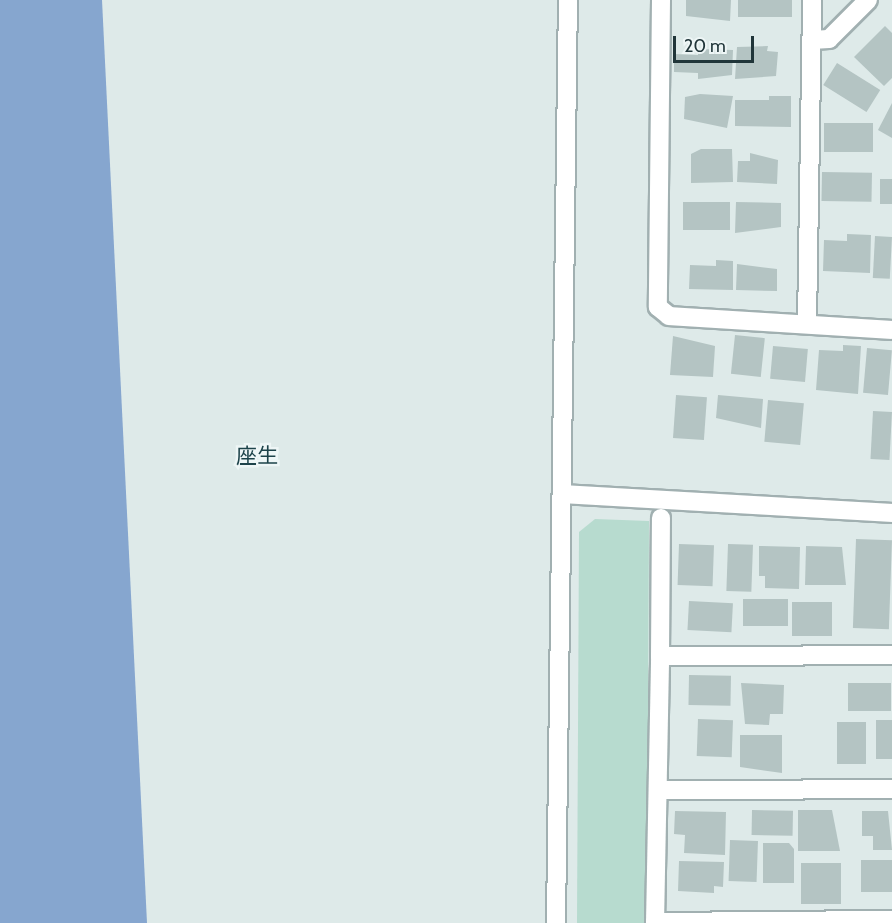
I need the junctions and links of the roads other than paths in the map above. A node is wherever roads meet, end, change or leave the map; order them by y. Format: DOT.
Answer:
graph roads {
  1 [pos="568,0"];
  2 [pos="661,0"];
  3 [pos="812,0"];
  4 [pos="868,0"];
  5 [pos="812,40"];
  6 [pos="807,324"];
  7 [pos="892,330"];
  8 [pos="562,494"];
  9 [pos="892,513"];
  10 [pos="661,518"];
  11 [pos="660,656"];
  12 [pos="892,656"];
  13 [pos="892,789"];
  14 [pos="660,790"];
  15 [pos="892,920"];
  16 [pos="556,923"];
  17 [pos="655,923"];
  1 -- 8 [label="street"];
  2 -- 6 [label="street"];
  3 -- 5 [label="street"];
  4 -- 5 [label="street"];
  5 -- 6 [label="street"];
  6 -- 7 [label="street"];
  8 -- 9 [label="street"];
  8 -- 16 [label="street"];
  10 -- 11 [label="street"];
  11 -- 12 [label="street"];
  11 -- 14 [label="street"];
  13 -- 14 [label="street"];
  14 -- 17 [label="street"];
  15 -- 17 [label="street"];
}
